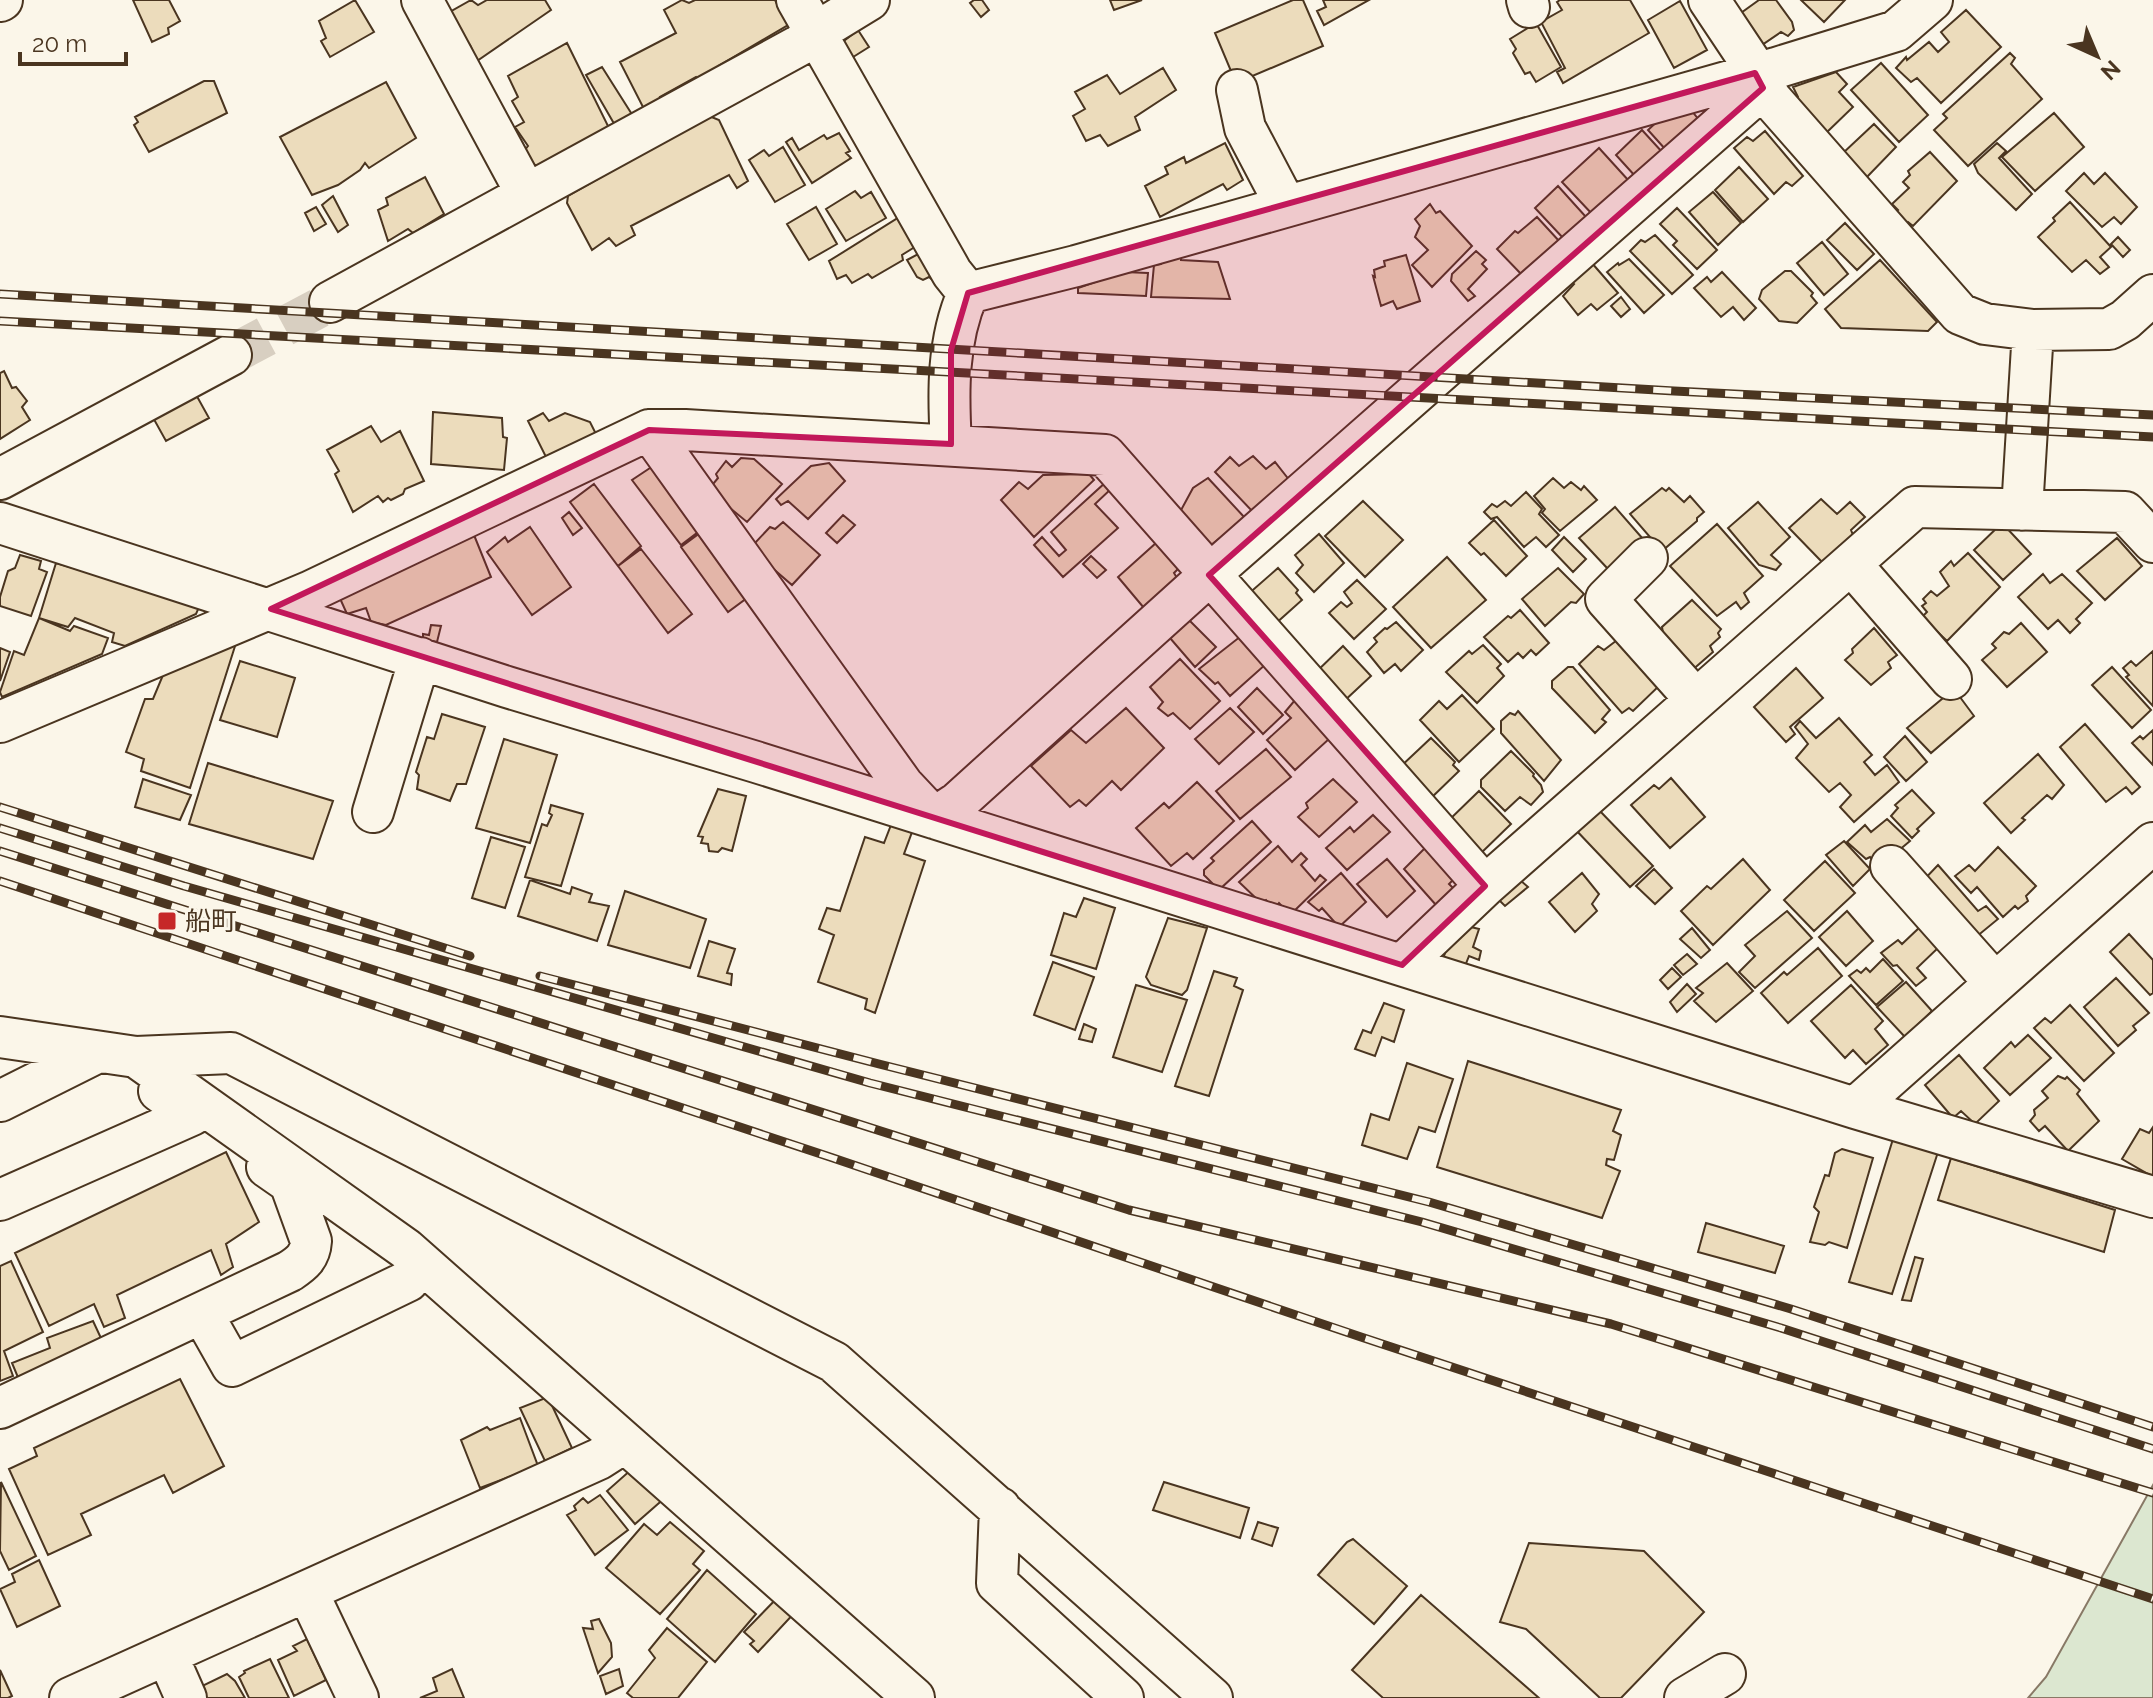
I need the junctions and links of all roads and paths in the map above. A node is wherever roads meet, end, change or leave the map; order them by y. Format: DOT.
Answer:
graph roads {
  1 [pos="422,0"];
  2 [pos="869,0"];
  3 [pos="1709,0"];
  4 [pos="1932,0"];
  5 [pos="806,16"];
  6 [pos="1759,80"];
  7 [pos="1237,90"];
  8 [pos="526,193"];
  9 [pos="1286,206"];
  10 [pos="968,293"];
  11 [pos="2153,295"];
  12 [pos="330,302"];
  13 [pos="2033,330"];
  14 [pos="231,355"];
  15 [pos="649,430"];
  16 [pos="951,444"];
  17 [pos="0,479"];
  18 [pos="2022,510"];
  19 [pos="0,523"];
  20 [pos="2153,542"];
  21 [pos="1647,558"];
  22 [pos="1851,564"];
  23 [pos="1209,575"];
  24 [pos="271,609"];
  25 [pos="420,658"];
  26 [pos="1951,679"];
  27 [pos="1696,700"];
  28 [pos="0,722"];
  29 [pos="373,812"];
  30 [pos="934,818"];
  31 [pos="2153,843"];
  32 [pos="1891,866"];
  33 [pos="1485,886"];
  34 [pos="1402,965"];
  35 [pos="1995,983"];
  36 [pos="0,1037"];
  37 [pos="116,1054"];
  38 [pos="0,1101"];
  39 [pos="1855,1108"];
  40 [pos="192,1115"];
  41 [pos="2153,1197"];
  42 [pos="1,1219"];
  43 [pos="408,1281"];
  44 [pos="202,1313"];
  45 [pos="0,1408"];
  46 [pos="624,1443"];
  47 [pos="1000,1508"];
  48 [pos="307,1591"];
  49 [pos="167,1655"];
  50 [pos="1725,1674"];
  51 [pos="96,1693"];
  52 [pos="186,1698"];
  53 [pos="358,1698"];
  54 [pos="914,1698"];
  55 [pos="1123,1698"];
  56 [pos="1212,1698"];
  57 [pos="1685,1698"];
  1 -- 8 [label="street"];
  2 -- 5 [label="street"];
  3 -- 6 [label="street"];
  4 -- 6 [label="street"];
  5 -- 8 [label="street"];
  5 -- 10 [label="street"];
  6 -- 9 [label="street"];
  6 -- 13 [label="street"];
  6 -- 23 [label="street"];
  7 -- 9 [label="street"];
  8 -- 12 [label="street"];
  9 -- 10 [label="street"];
  10 -- 16 [label="street"];
  11 -- 13 [label="street"];
  13 -- 18 [label="street"];
  14 -- 17 [label="street"];
  15 -- 16 [label="street"];
  15 -- 24 [label="street"];
  15 -- 30 [label="street"];
  16 -- 23 [label="street"];
  18 -- 20 [label="street"];
  18 -- 22 [label="street"];
  19 -- 24 [label="street"];
  21 -- 27 [label="street"];
  22 -- 26 [label="street"];
  22 -- 27 [label="street"];
  23 -- 30 [label="street"];
  23 -- 33 [label="street"];
  24 -- 25 [label="street"];
  24 -- 28 [label="street"];
  25 -- 29 [label="street"];
  25 -- 30 [label="street"];
  27 -- 33 [label="street"];
  30 -- 34 [label="street"];
  31 -- 35 [label="street"];
  32 -- 35 [label="street"];
  33 -- 34 [label="street"];
  34 -- 39 [label="street"];
  35 -- 39 [label="street"];
  36 -- 37 [label="street"];
  37 -- 38 [label="street"];
  37 -- 40 [label="street"];
  37 -- 46 [label="street"];
  37 -- 47 [label="street"];
  39 -- 41 [label="street"];
  40 -- 42 [label="street"];
  40 -- 44 [label="street"];
  43 -- 44 [label="street"];
  44 -- 45 [label="street"];
  46 -- 48 [label="street"];
  46 -- 54 [label="street"];
  47 -- 55 [label="street"];
  47 -- 56 [label="street"];
  48 -- 49 [label="street"];
  48 -- 53 [label="street"];
  49 -- 51 [label="street"];
  49 -- 52 [label="street"];
  50 -- 57 [label="street"];
}
